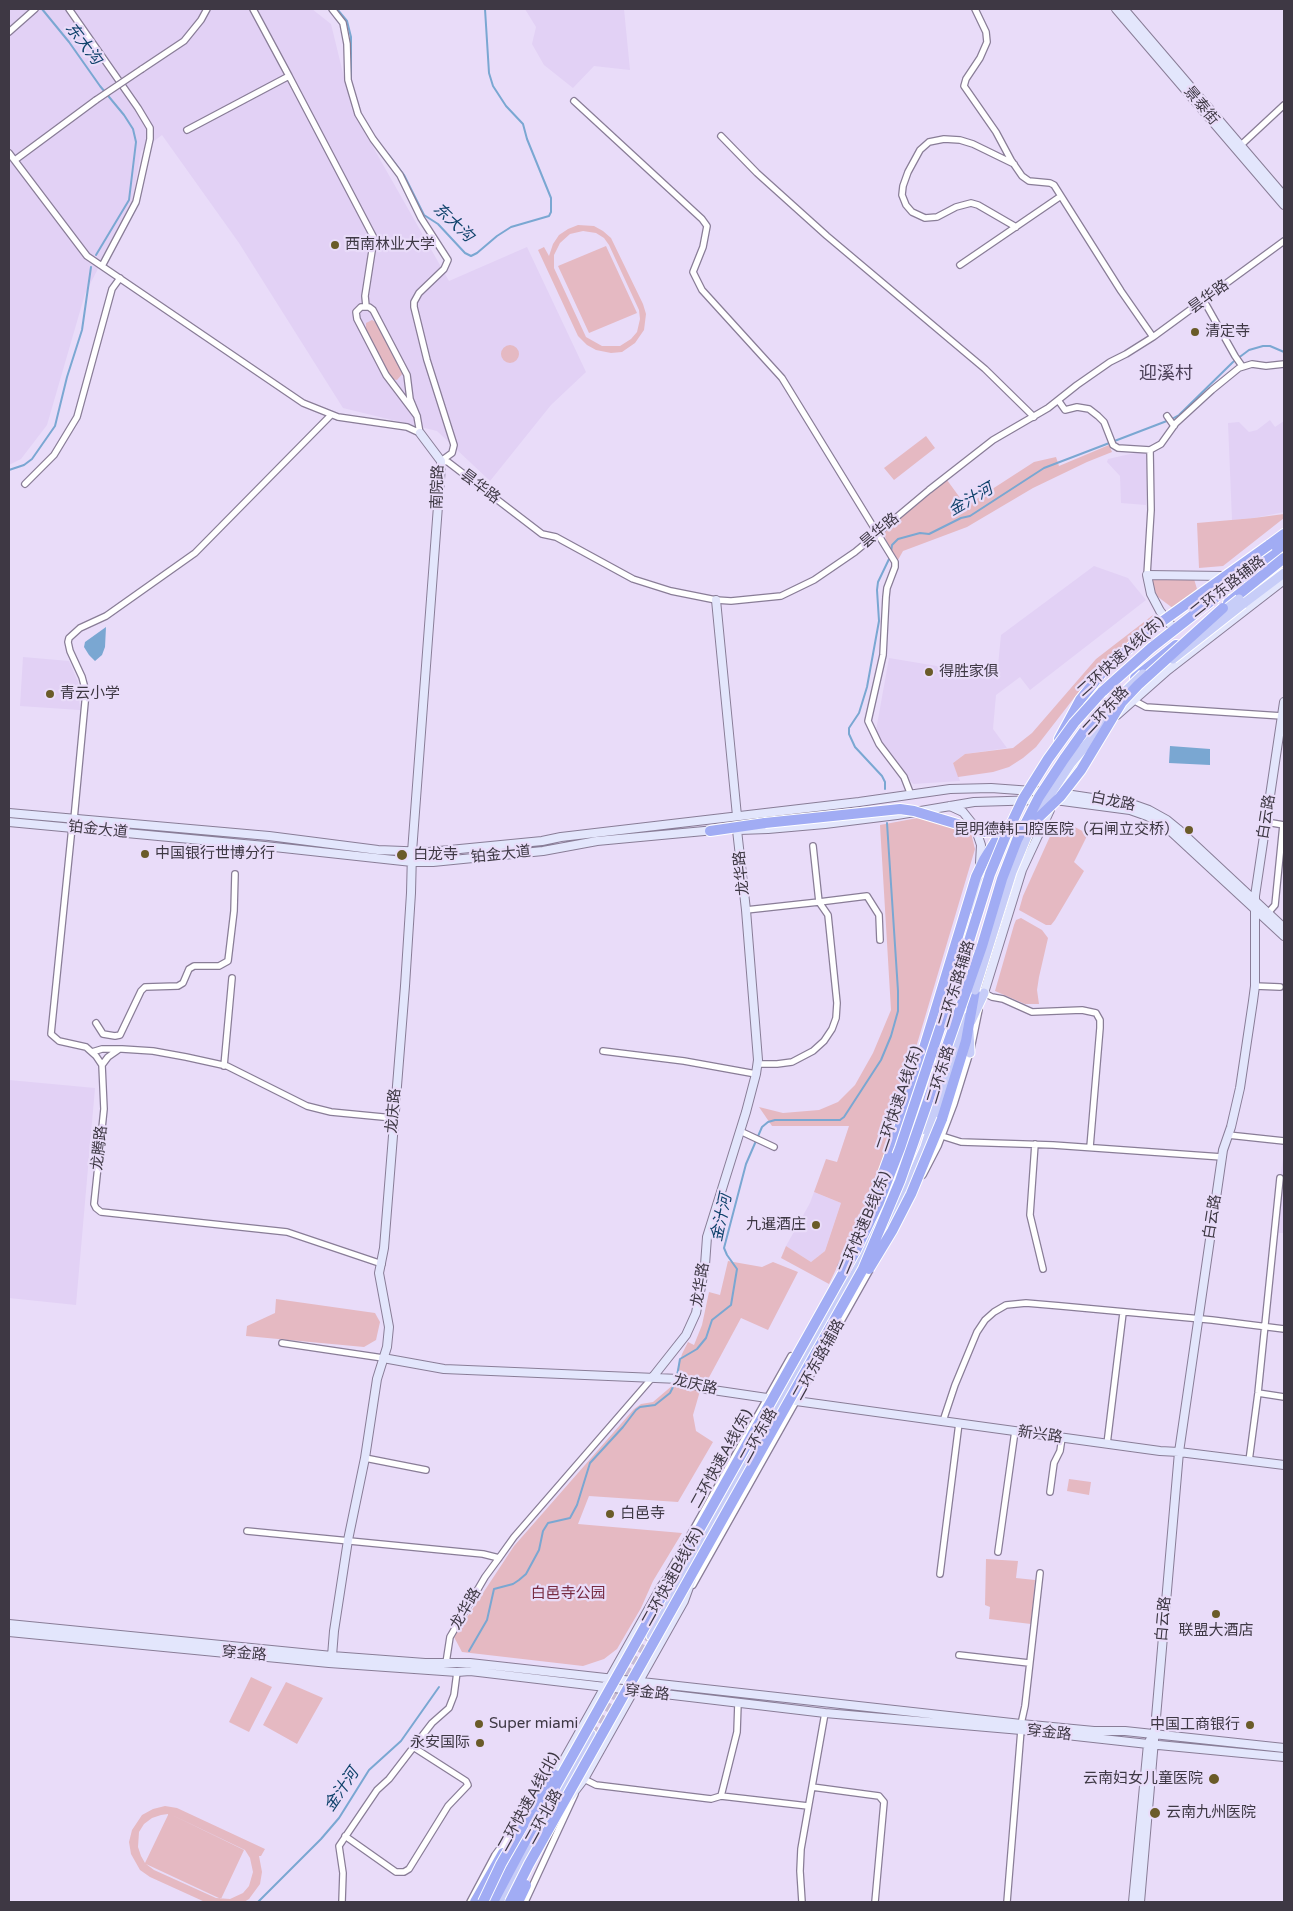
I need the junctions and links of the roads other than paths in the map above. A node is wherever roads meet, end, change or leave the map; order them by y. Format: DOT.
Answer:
graph roads {
  1 [pos="35,9"];
  2 [pos="69,9"];
  3 [pos="207,9"];
  4 [pos="253,9"];
  5 [pos="332,9"];
  6 [pos="975,9"];
  7 [pos="1116,9"];
  8 [pos="1124,9"];
  9 [pos="9,32"];
  10 [pos="289,76"];
  11 [pos="574,101"];
  12 [pos="1284,105"];
  13 [pos="187,130"];
  14 [pos="721,136"];
  15 [pos="1241,145"];
  16 [pos="9,154"];
  17 [pos="15,160"];
  18 [pos="1014,164"];
  19 [pos="1061,196"];
  20 [pos="1284,196"];
  21 [pos="1284,205"];
  22 [pos="1016,226"];
  23 [pos="1284,241"];
  24 [pos="960,265"];
  25 [pos="102,266"];
  26 [pos="120,278"];
  27 [pos="1204,301"];
  28 [pos="366,306"];
  29 [pos="1153,337"];
  30 [pos="1241,364"];
  31 [pos="1284,364"];
  32 [pos="1058,400"];
  33 [pos="331,415"];
  34 [pos="417,416"];
  35 [pos="1167,416"];
  36 [pos="1034,417"];
  37 [pos="1174,426"];
  38 [pos="420,433"];
  39 [pos="1150,450"];
  40 [pos="441,460"];
  41 [pos="25,484"];
  42 [pos="877,532"];
  43 [pos="1284,535"];
  44 [pos="1284,544"];
  45 [pos="1272,554"];
  46 [pos="1284,565"];
  47 [pos="1147,575"];
  48 [pos="1244,575"];
  49 [pos="1284,580"];
  50 [pos="716,600"];
  51 [pos="1223,608"];
  52 [pos="1174,629"];
  53 [pos="1133,700"];
  54 [pos="1284,702"];
  55 [pos="1282,716"];
  56 [pos="1107,726"];
  57 [pos="1054,749"];
  58 [pos="928,792"];
  59 [pos="911,795"];
  60 [pos="1026,795"];
  61 [pos="1057,797"];
  62 [pos="948,805"];
  63 [pos="932,808"];
  64 [pos="9,813"];
  65 [pos="738,816"];
  66 [pos="74,819"];
  67 [pos="9,822"];
  68 [pos="1266,822"];
  69 [pos="1284,825"];
  70 [pos="72,827"];
  71 [pos="737,830"];
  72 [pos="710,831"];
  73 [pos="571,836"];
  74 [pos="573,845"];
  75 [pos="812,846"];
  76 [pos="412,852"];
  77 [pos="412,862"];
  78 [pos="979,870"];
  79 [pos="235,874"];
  80 [pos="819,902"];
  81 [pos="1255,905"];
  82 [pos="746,910"];
  83 [pos="1268,913"];
  84 [pos="1284,928"];
  85 [pos="973,932"];
  86 [pos="1284,936"];
  87 [pos="880,940"];
  88 [pos="232,978"];
  89 [pos="1255,986"];
  90 [pos="1280,987"];
  91 [pos="976,990"];
  92 [pos="96,1023"];
  93 [pos="969,1025"];
  94 [pos="957,1047"];
  95 [pos="122,1049"];
  96 [pos="602,1051"];
  97 [pos="92,1052"];
  98 [pos="970,1053"];
  99 [pos="757,1064"];
  100 [pos="102,1065"];
  101 [pos="224,1066"];
  102 [pos="756,1074"];
  103 [pos="393,1118"];
  104 [pos="914,1122"];
  105 [pos="740,1131"];
  106 [pos="1228,1135"];
  107 [pos="942,1136"];
  108 [pos="1284,1141"];
  109 [pos="1035,1144"];
  110 [pos="774,1147"];
  111 [pos="1090,1148"];
  112 [pos="1222,1157"];
  113 [pos="898,1174"];
  114 [pos="1280,1178"];
  115 [pos="382,1264"];
  116 [pos="1043,1270"];
  117 [pos="844,1273"];
  118 [pos="845,1302"];
  119 [pos="1123,1313"];
  120 [pos="1197,1320"];
  121 [pos="1265,1327"];
  122 [pos="1284,1329"];
  123 [pos="282,1343"];
  124 [pos="383,1358"];
  125 [pos="652,1378"];
  126 [pos="1258,1393"];
  127 [pos="1284,1396"];
  128 [pos="767,1398"];
  129 [pos="796,1401"];
  130 [pos="943,1421"];
  131 [pos="959,1423"];
  132 [pos="1015,1431"];
  133 [pos="1062,1438"];
  134 [pos="1107,1444"];
  135 [pos="1179,1452"];
  136 [pos="365,1458"];
  137 [pos="1249,1461"];
  138 [pos="1284,1465"];
  139 [pos="426,1470"];
  140 [pos="1050,1492"];
  141 [pos="247,1531"];
  142 [pos="348,1540"];
  143 [pos="698,1548"];
  144 [pos="998,1552"];
  145 [pos="499,1558"];
  146 [pos="1040,1572"];
  147 [pos="940,1574"];
  148 [pos="661,1587"];
  149 [pos="684,1601"];
  150 [pos="9,1624"];
  151 [pos="9,1632"];
  152 [pos="649,1635"];
  153 [pos="631,1640"];
  154 [pos="654,1653"];
  155 [pos="959,1654"];
  156 [pos="332,1656"];
  157 [pos="446,1663"];
  158 [pos="1029,1663"];
  159 [pos="457,1672"];
  160 [pos="610,1678"];
  161 [pos="639,1681"];
  162 [pos="604,1688"];
  163 [pos="633,1691"];
  164 [pos="738,1703"];
  165 [pos="826,1713"];
  166 [pos="592,1715"];
  167 [pos="610,1726"];
  168 [pos="1021,1727"];
  169 [pos="1153,1734"];
  170 [pos="593,1735"];
  171 [pos="1151,1744"];
  172 [pos="413,1747"];
  173 [pos="1284,1748"];
  174 [pos="1284,1756"];
  175 [pos="561,1765"];
  176 [pos="580,1779"];
  177 [pos="812,1787"];
  178 [pos="721,1796"];
  179 [pos="808,1806"];
  180 [pos="529,1815"];
  181 [pos="545,1820"];
  182 [pos="345,1836"];
  183 [pos="342,1902"];
  184 [pos="470,1902"];
  185 [pos="475,1902"];
  186 [pos="483,1902"];
  187 [pos="493,1902"];
  188 [pos="499,1902"];
  189 [pos="503,1902"];
  190 [pos="510,1902"];
  191 [pos="518,1902"];
  192 [pos="525,1902"];
  193 [pos="802,1902"];
  194 [pos="874,1902"];
  195 [pos="1007,1902"];
  196 [pos="1134,1902"];
  197 [pos="1140,1902"];
  1 -- 9 [label="street"];
  2 -- 25 [label="street"];
  3 -- 17 [label="street, bridge"];
  4 -- 10 [label="street"];
  5 -- 40 [label="street"];
  6 -- 18 [label="street"];
  7 -- 21 [label="street, 景泰街"];
  8 -- 15 [label="street, 景泰街"];
  10 -- 13 [label="street"];
  10 -- 28 [label="street"];
  11 -- 42 [label="street"];
  12 -- 15 [label="street"];
  14 -- 36 [label="street"];
  15 -- 20 [label="street, 景泰街"];
  16 -- 17 [label="street"];
  17 -- 25 [label="street"];
  18 -- 19 [label="street"];
  18 -- 22 [label="street"];
  19 -- 22 [label="street"];
  19 -- 29 [label="street"];
  22 -- 24 [label="street"];
  23 -- 27 [label="street, 昙华路"];
  25 -- 26 [label="street"];
  26 -- 33 [label="street"];
  26 -- 41 [label="street"];
  27 -- 29 [label="street, 昙华路"];
  27 -- 30 [label="street"];
  28 -- 34 [label="street"];
  28 -- 34 [label="street"];
  29 -- 32 [label="street, 昙华路"];
  30 -- 31 [label="street"];
  30 -- 37 [label="street"];
  32 -- 36 [label="street, 昙华路"];
  32 -- 39 [label="street"];
  33 -- 38 [label="street"];
  33 -- 66 [label="street"];
  34 -- 38 [label="street"];
  35 -- 37 [label="street"];
  36 -- 42 [label="street, 昙华路"];
  37 -- 39 [label="street"];
  38 -- 40 [label="street, 南院路"];
  39 -- 47 [label="street"];
  40 -- 50 [label="street, 昙华路"];
  40 -- 76 [label="street, 南院路"];
  42 -- 50 [label="street, 昙华路"];
  42 -- 59 [label="street"];
  43 -- 45 [label="street"];
  43 -- 57 [label="highway, bridge"];
  44 -- 45 [label="street"];
  44 -- 117 [label="highway, 二环快速A线(东), bridge"];
  45 -- 48 [label="street, 二环东路辅路"];
  46 -- 51 [label="highway, 二环快速B线(东), bridge"];
  46 -- 91 [label="main road, 二环东路, bridge"];
  47 -- 48 [label="street"];
  47 -- 52 [label="street"];
  48 -- 52 [label="street, 二环东路辅路"];
  49 -- 53 [label="street, 二环东路辅路"];
  50 -- 65 [label="street"];
  51 -- 56 [label="highway, bridge"];
  51 -- 118 [label="highway, 二环快速B线(东), bridge"];
  52 -- 57 [label="street, 二环东路辅路"];
  53 -- 55 [label="street"];
  53 -- 56 [label="street, 二环东路辅路"];
  54 -- 55 [label="street, 白云路"];
  55 -- 68 [label="street, 白云路"];
  56 -- 61 [label="street, 二环东路辅路"];
  56 -- 72 [label="highway, bridge"];
  57 -- 60 [label="street, 二环东路辅路"];
  58 -- 59 [label="street, 铂金大道"];
  58 -- 60 [label="street, 白龙路"];
  58 -- 63 [label="street"];
  59 -- 65 [label="street, 铂金大道"];
  60 -- 61 [label="street, 白龙路"];
  60 -- 62 [label="street, 白龙路"];
  60 -- 78 [label="highway"];
  60 -- 85 [label="street, 二环东路辅路"];
  61 -- 81 [label="street, 白龙路"];
  61 -- 91 [label="street, 二环东路辅路"];
  62 -- 63 [label="street, 白龙路"];
  62 -- 78 [label="street"];
  63 -- 71 [label="street, 铂金大道"];
  64 -- 66 [label="street, 铂金大道"];
  65 -- 73 [label="street, 铂金大道"];
  66 -- 76 [label="street, 铂金大道"];
  67 -- 70 [label="street, 铂金大道"];
  68 -- 69 [label="street"];
  68 -- 81 [label="street, 白云路"];
  69 -- 83 [label="street"];
  70 -- 77 [label="street, 铂金大道"];
  70 -- 97 [label="street"];
  71 -- 72 [label="street, 铂金大道"];
  71 -- 82 [label="street, 龙华路"];
  72 -- 74 [label="street, 铂金大道"];
  73 -- 74 [label="street"];
  73 -- 76 [label="street, 铂金大道"];
  74 -- 77 [label="street, 铂金大道"];
  75 -- 80 [label="street"];
  76 -- 77 [label="street, 南院路"];
  77 -- 103 [label="street, 龙庆路"];
  78 -- 85 [label="street"];
  78 -- 117 [label="highway, bridge"];
  79 -- 92 [label="street"];
  80 -- 82 [label="street"];
  80 -- 87 [label="street"];
  80 -- 99 [label="street"];
  81 -- 83 [label="street, 白龙路"];
  81 -- 86 [label="street, 白龙路"];
  81 -- 89 [label="street, 白云路"];
  82 -- 99 [label="street, 龙华路"];
  83 -- 84 [label="street, 白龙路"];
  85 -- 104 [label="street, 二环东路辅路"];
  88 -- 101 [label="street"];
  89 -- 90 [label="street"];
  89 -- 106 [label="street, 白云路"];
  91 -- 93 [label="highway"];
  91 -- 94 [label="main road, 二环东路"];
  91 -- 98 [label="street, 二环东路辅路"];
  91 -- 111 [label="street"];
  91 -- 113 [label="main road, 二环东路"];
  93 -- 94 [label="main road"];
  93 -- 98 [label="main road"];
  93 -- 118 [label="highway, bridge"];
  94 -- 143 [label="main road, 二环东路"];
  95 -- 97 [label="street"];
  95 -- 100 [label="street"];
  95 -- 101 [label="street"];
  96 -- 102 [label="street"];
  97 -- 100 [label="street"];
  98 -- 107 [label="street, 二环东路辅路"];
  99 -- 102 [label="street, 龙华路"];
  100 -- 115 [label="street, 龙腾路"];
  101 -- 103 [label="street"];
  102 -- 105 [label="street, 龙华路"];
  103 -- 115 [label="street, 龙庆路"];
  104 -- 113 [label="main road"];
  104 -- 128 [label="street, 二环东路辅路"];
  105 -- 110 [label="street"];
  105 -- 125 [label="street, 龙华路"];
  106 -- 108 [label="street"];
  106 -- 112 [label="street, 白云路"];
  107 -- 109 [label="street"];
  107 -- 129 [label="street, 二环东路辅路"];
  109 -- 111 [label="street"];
  109 -- 116 [label="street"];
  111 -- 112 [label="street"];
  112 -- 120 [label="street, 白云路"];
  113 -- 143 [label="main road, 二环东路"];
  114 -- 121 [label="street"];
  115 -- 124 [label="street, 龙庆路"];
  117 -- 166 [label="highway, 二环快速A线(东), bridge"];
  118 -- 167 [label="highway, 二环快速B线(东), bridge"];
  119 -- 120 [label="street"];
  119 -- 130 [label="street"];
  119 -- 134 [label="street"];
  120 -- 121 [label="street"];
  120 -- 135 [label="street, 白云路"];
  121 -- 122 [label="street"];
  121 -- 126 [label="street"];
  123 -- 124 [label="street, 龙庆路"];
  124 -- 125 [label="street, 龙庆路"];
  124 -- 136 [label="street, 龙庆路"];
  125 -- 128 [label="street, 龙庆路"];
  125 -- 145 [label="street, 龙华路"];
  126 -- 127 [label="street"];
  126 -- 137 [label="street"];
  128 -- 148 [label="street, 二环东路辅路"];
  129 -- 130 [label="street, 新兴路"];
  129 -- 149 [label="street, 二环东路辅路"];
  130 -- 131 [label="street, 新兴路"];
  131 -- 132 [label="street, 新兴路"];
  131 -- 147 [label="street"];
  132 -- 133 [label="street, 新兴路"];
  132 -- 144 [label="street"];
  133 -- 134 [label="street, 新兴路"];
  133 -- 140 [label="street"];
  134 -- 135 [label="street, 新兴路"];
  135 -- 137 [label="street, 新兴路"];
  135 -- 169 [label="street, 白云路"];
  136 -- 139 [label="street"];
  136 -- 142 [label="street, 龙庆路"];
  137 -- 138 [label="street, 新兴路"];
  141 -- 142 [label="street"];
  142 -- 145 [label="street"];
  142 -- 156 [label="street, 龙庆路"];
  143 -- 148 [label="street"];
  143 -- 149 [label="street"];
  143 -- 152 [label="main road, 二环东路"];
  145 -- 157 [label="street, 龙华路"];
  146 -- 158 [label="street"];
  148 -- 153 [label="street, 二环东路辅路"];
  149 -- 154 [label="street, 二环东路辅路"];
  150 -- 156 [label="street, 穿金路"];
  151 -- 159 [label="street, 穿金路"];
  153 -- 154 [label="street"];
  153 -- 160 [label="street, 二环东路辅路"];
  154 -- 161 [label="street, 二环东路辅路"];
  155 -- 158 [label="street"];
  156 -- 157 [label="street, 穿金路"];
  157 -- 160 [label="street, 穿金路"];
  158 -- 168 [label="street"];
  159 -- 162 [label="street, 穿金路"];
  159 -- 172 [label="street"];
  160 -- 161 [label="street, 穿金路"];
  160 -- 162 [label="street, 二环东路辅路"];
  161 -- 163 [label="street, 二环东路辅路"];
  161 -- 168 [label="street, 穿金路"];
  162 -- 163 [label="street, 穿金路"];
  162 -- 166 [label="street, 二环东路辅路"];
  163 -- 164 [label="street, 穿金路"];
  163 -- 167 [label="street, 二环东路辅路"];
  164 -- 165 [label="street, 穿金路"];
  164 -- 178 [label="street"];
  165 -- 168 [label="street, 穿金路"];
  165 -- 177 [label="street"];
  166 -- 167 [label="street"];
  166 -- 175 [label="street, 二环东路辅路"];
  166 -- 180 [label="highway, bridge"];
  166 -- 187 [label="highway, 二环快速A线(北), bridge"];
  167 -- 176 [label="highway, 二环快速B线(东), bridge"];
  168 -- 169 [label="street, 穿金路"];
  168 -- 171 [label="street, 穿金路"];
  168 -- 195 [label="street"];
  169 -- 171 [label="street, 白云路"];
  169 -- 173 [label="street, 穿金路"];
  170 -- 181 [label="main road, 二环北路"];
  171 -- 174 [label="street, 穿金路"];
  171 -- 196 [label="street, 白云路"];
  171 -- 197 [label="street, 白云路"];
  172 -- 182 [label="street"];
  172 -- 182 [label="street"];
  175 -- 181 [label="street, 二环东路辅路"];
  175 -- 184 [label="street"];
  176 -- 178 [label="street"];
  176 -- 181 [label="street"];
  176 -- 190 [label="highway, bridge"];
  176 -- 191 [label="highway, bridge"];
  176 -- 192 [label="street"];
  177 -- 179 [label="street"];
  177 -- 194 [label="street"];
  178 -- 179 [label="street"];
  179 -- 193 [label="street"];
  180 -- 185 [label="highway, bridge"];
  180 -- 186 [label="highway, bridge"];
  181 -- 188 [label="main road, 二环北路"];
  181 -- 189 [label="main road, 二环北路"];
  182 -- 183 [label="street"];
}
